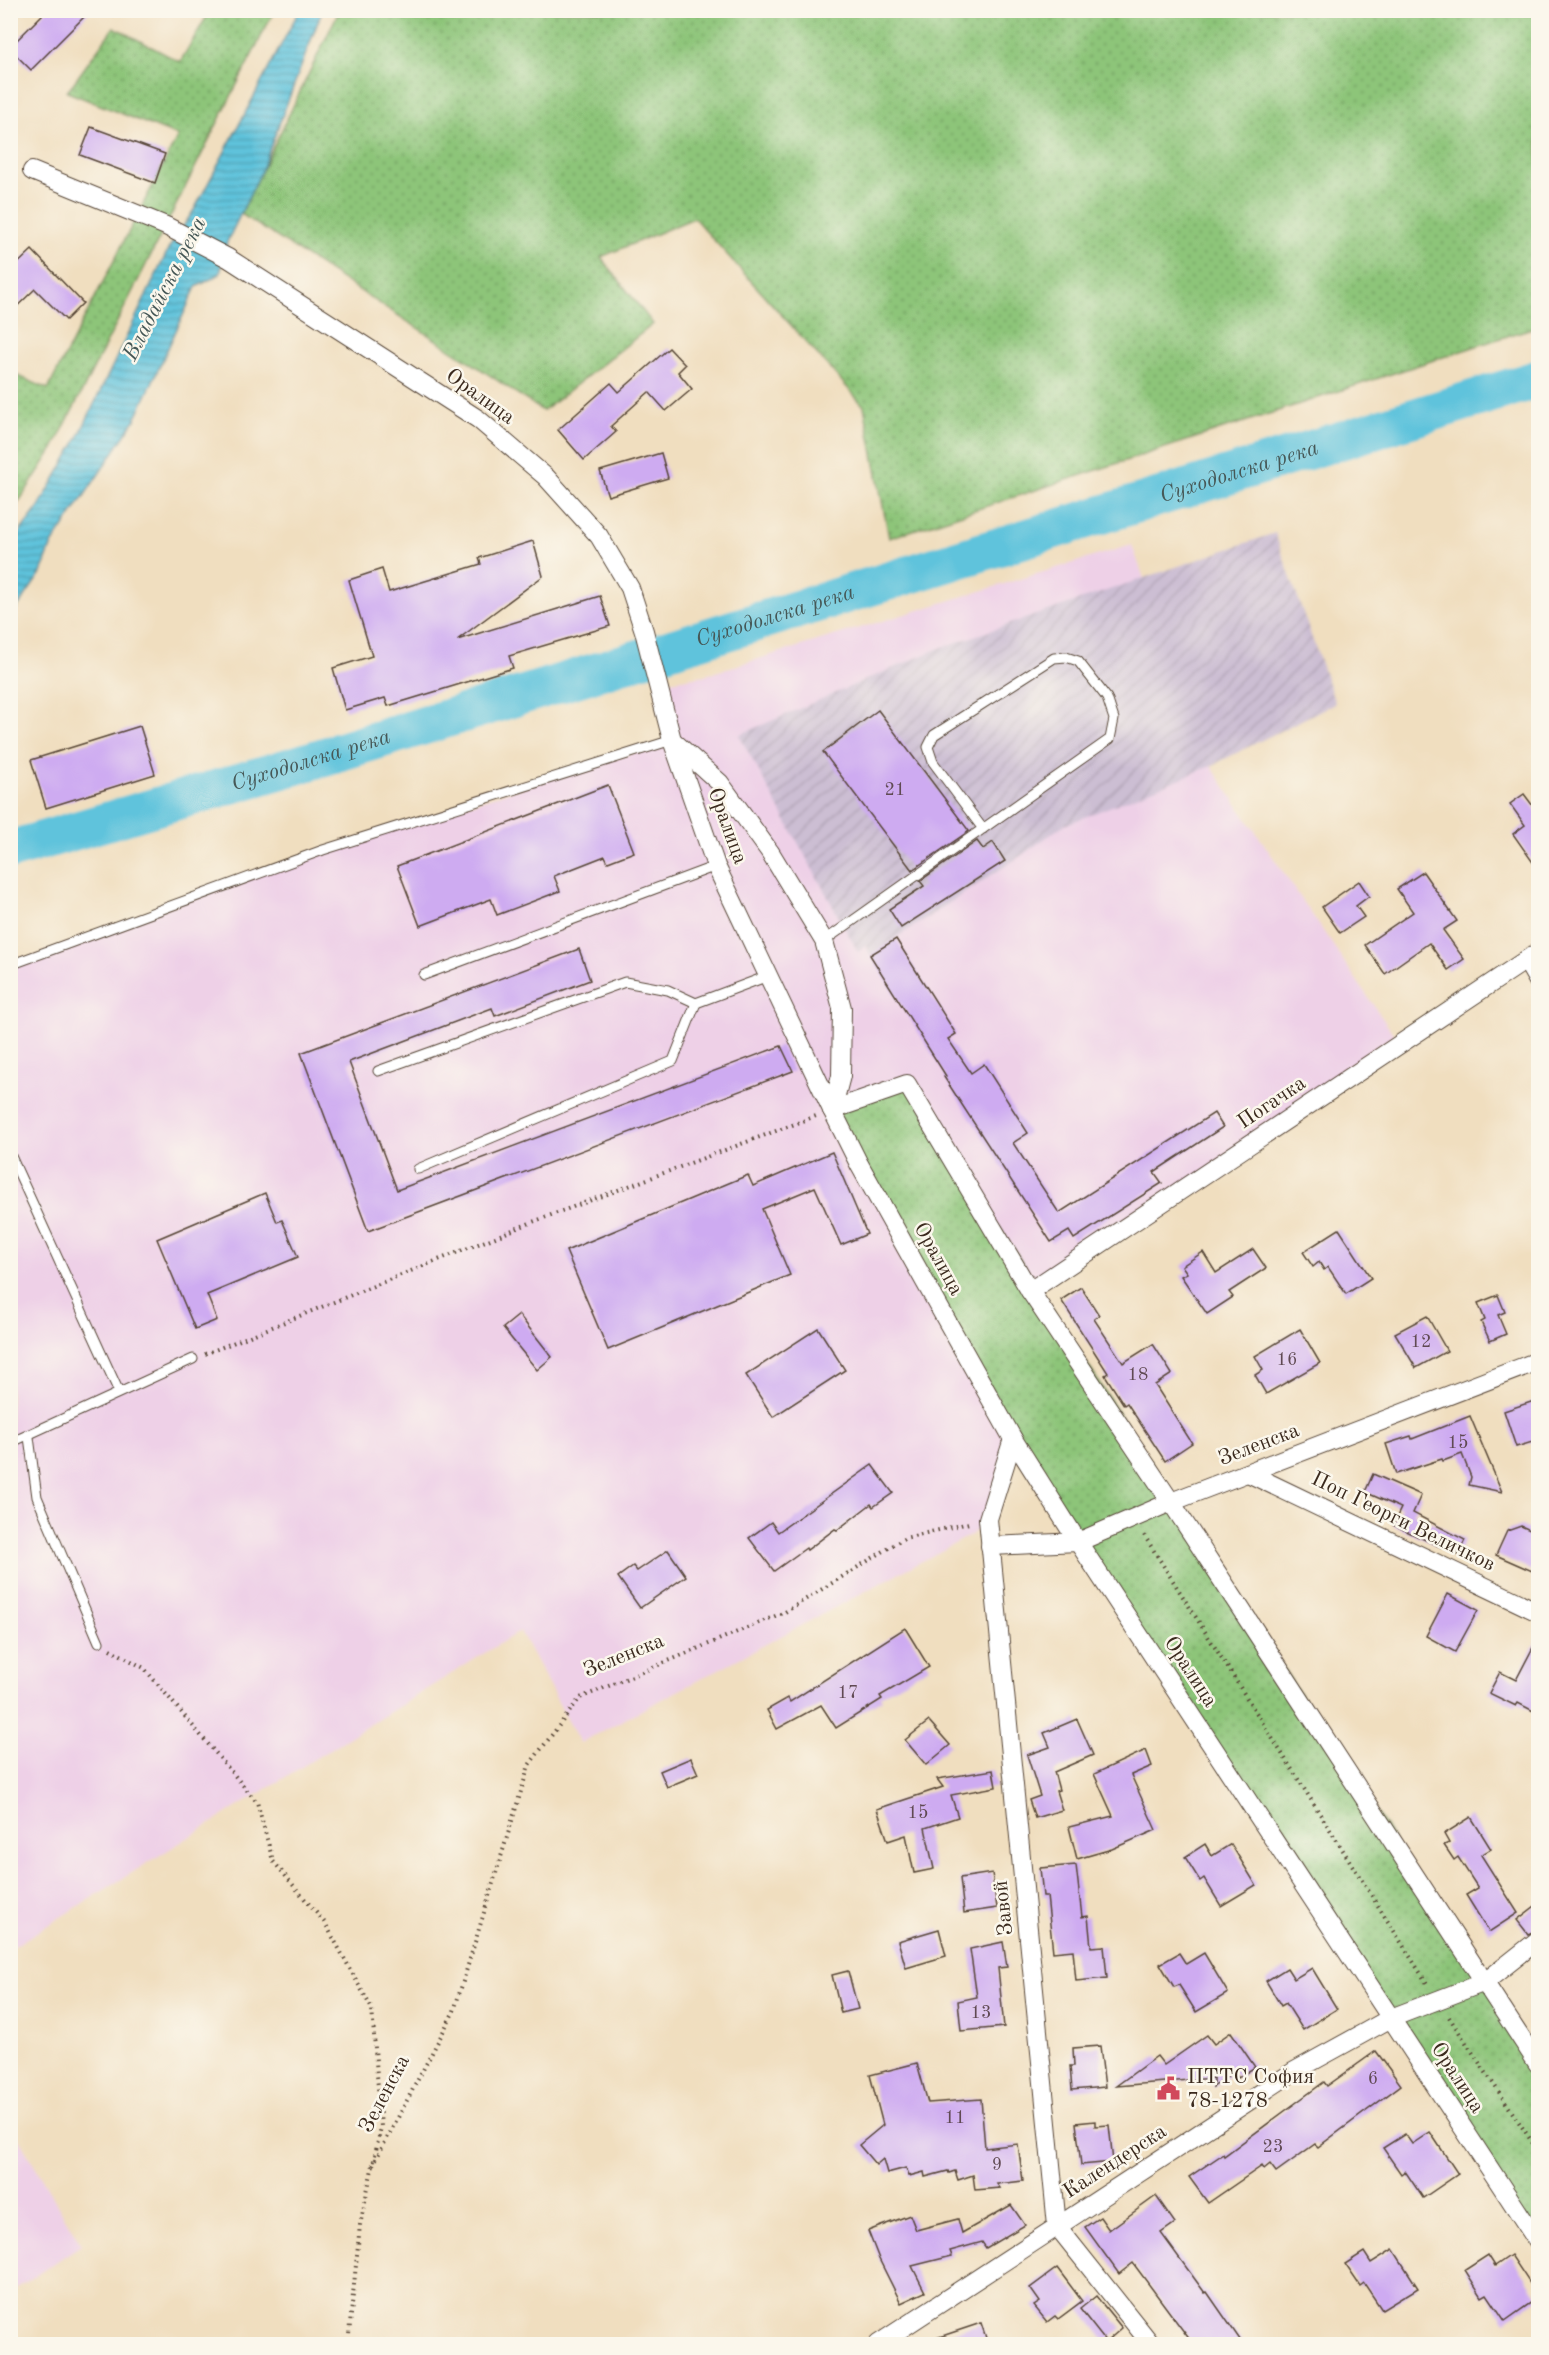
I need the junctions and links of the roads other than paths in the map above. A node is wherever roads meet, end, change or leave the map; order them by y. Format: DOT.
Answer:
graph roads {
  1 [pos="32,171"];
  2 [pos="672,741"];
  3 [pos="983,829"];
  4 [pos="716,866"];
  5 [pos="824,941"];
  6 [pos="1532,956"];
  7 [pos="10,965"];
  8 [pos="424,975"];
  9 [pos="768,976"];
  10 [pos="1539,981"];
  11 [pos="696,1004"];
  12 [pos="378,1071"];
  13 [pos="832,1110"];
  14 [pos="10,1154"];
  15 [pos="14,1168"];
  16 [pos="418,1169"];
  17 [pos="1030,1291"];
  18 [pos="193,1359"];
  19 [pos="1539,1361"];
  20 [pos="119,1392"];
  21 [pos="28,1437"];
  22 [pos="1013,1439"];
  23 [pos="10,1443"];
  24 [pos="1248,1473"];
  25 [pos="1171,1502"];
  26 [pos="1078,1542"];
  27 [pos="990,1546"];
  28 [pos="1539,1612"];
  29 [pos="99,1642"];
  30 [pos="1539,1940"];
  31 [pos="1485,1982"];
  32 [pos="1391,2018"];
  33 [pos="1539,2064"];
  34 [pos="1058,2226"];
  35 [pos="1539,2242"];
  36 [pos="878,2344"];
  37 [pos="1151,2344"];
  1 -- 2 [label="street, Оралица"];
  2 -- 4 [label="street, Оралица"];
  2 -- 5 [label="street"];
  2 -- 7 [label="lane"];
  3 -- 3 [label="lane"];
  3 -- 5 [label="lane"];
  4 -- 8 [label="lane"];
  4 -- 9 [label="street, Оралица"];
  5 -- 13 [label="street"];
  6 -- 10 [label="street"];
  6 -- 17 [label="street, Погачка"];
  9 -- 11 [label="lane"];
  9 -- 13 [label="street, Оралица"];
  11 -- 12 [label="lane"];
  11 -- 16 [label="lane"];
  13 -- 17 [label="street"];
  13 -- 22 [label="street, Оралица"];
  14 -- 15 [label="lane"];
  15 -- 20 [label="lane"];
  17 -- 25 [label="street"];
  18 -- 20 [label="lane"];
  19 -- 24 [label="street, Зеленска"];
  20 -- 21 [label="lane"];
  21 -- 23 [label="lane"];
  21 -- 29 [label="lane"];
  22 -- 26 [label="street, Оралица"];
  22 -- 27 [label="street, Завой"];
  24 -- 25 [label="street, Зеленска"];
  24 -- 28 [label="street, Поп Георги Величков"];
  25 -- 26 [label="street, Зеленска"];
  25 -- 31 [label="street"];
  26 -- 27 [label="street, Зеленска"];
  26 -- 32 [label="street, Оралица"];
  27 -- 34 [label="street, Завой"];
  30 -- 31 [label="street, Календерска"];
  31 -- 32 [label="street, Календерска"];
  31 -- 33 [label="street"];
  32 -- 34 [label="street, Календерска"];
  32 -- 35 [label="street, Оралица"];
  34 -- 36 [label="street, Календерска"];
  34 -- 37 [label="street"];
}
